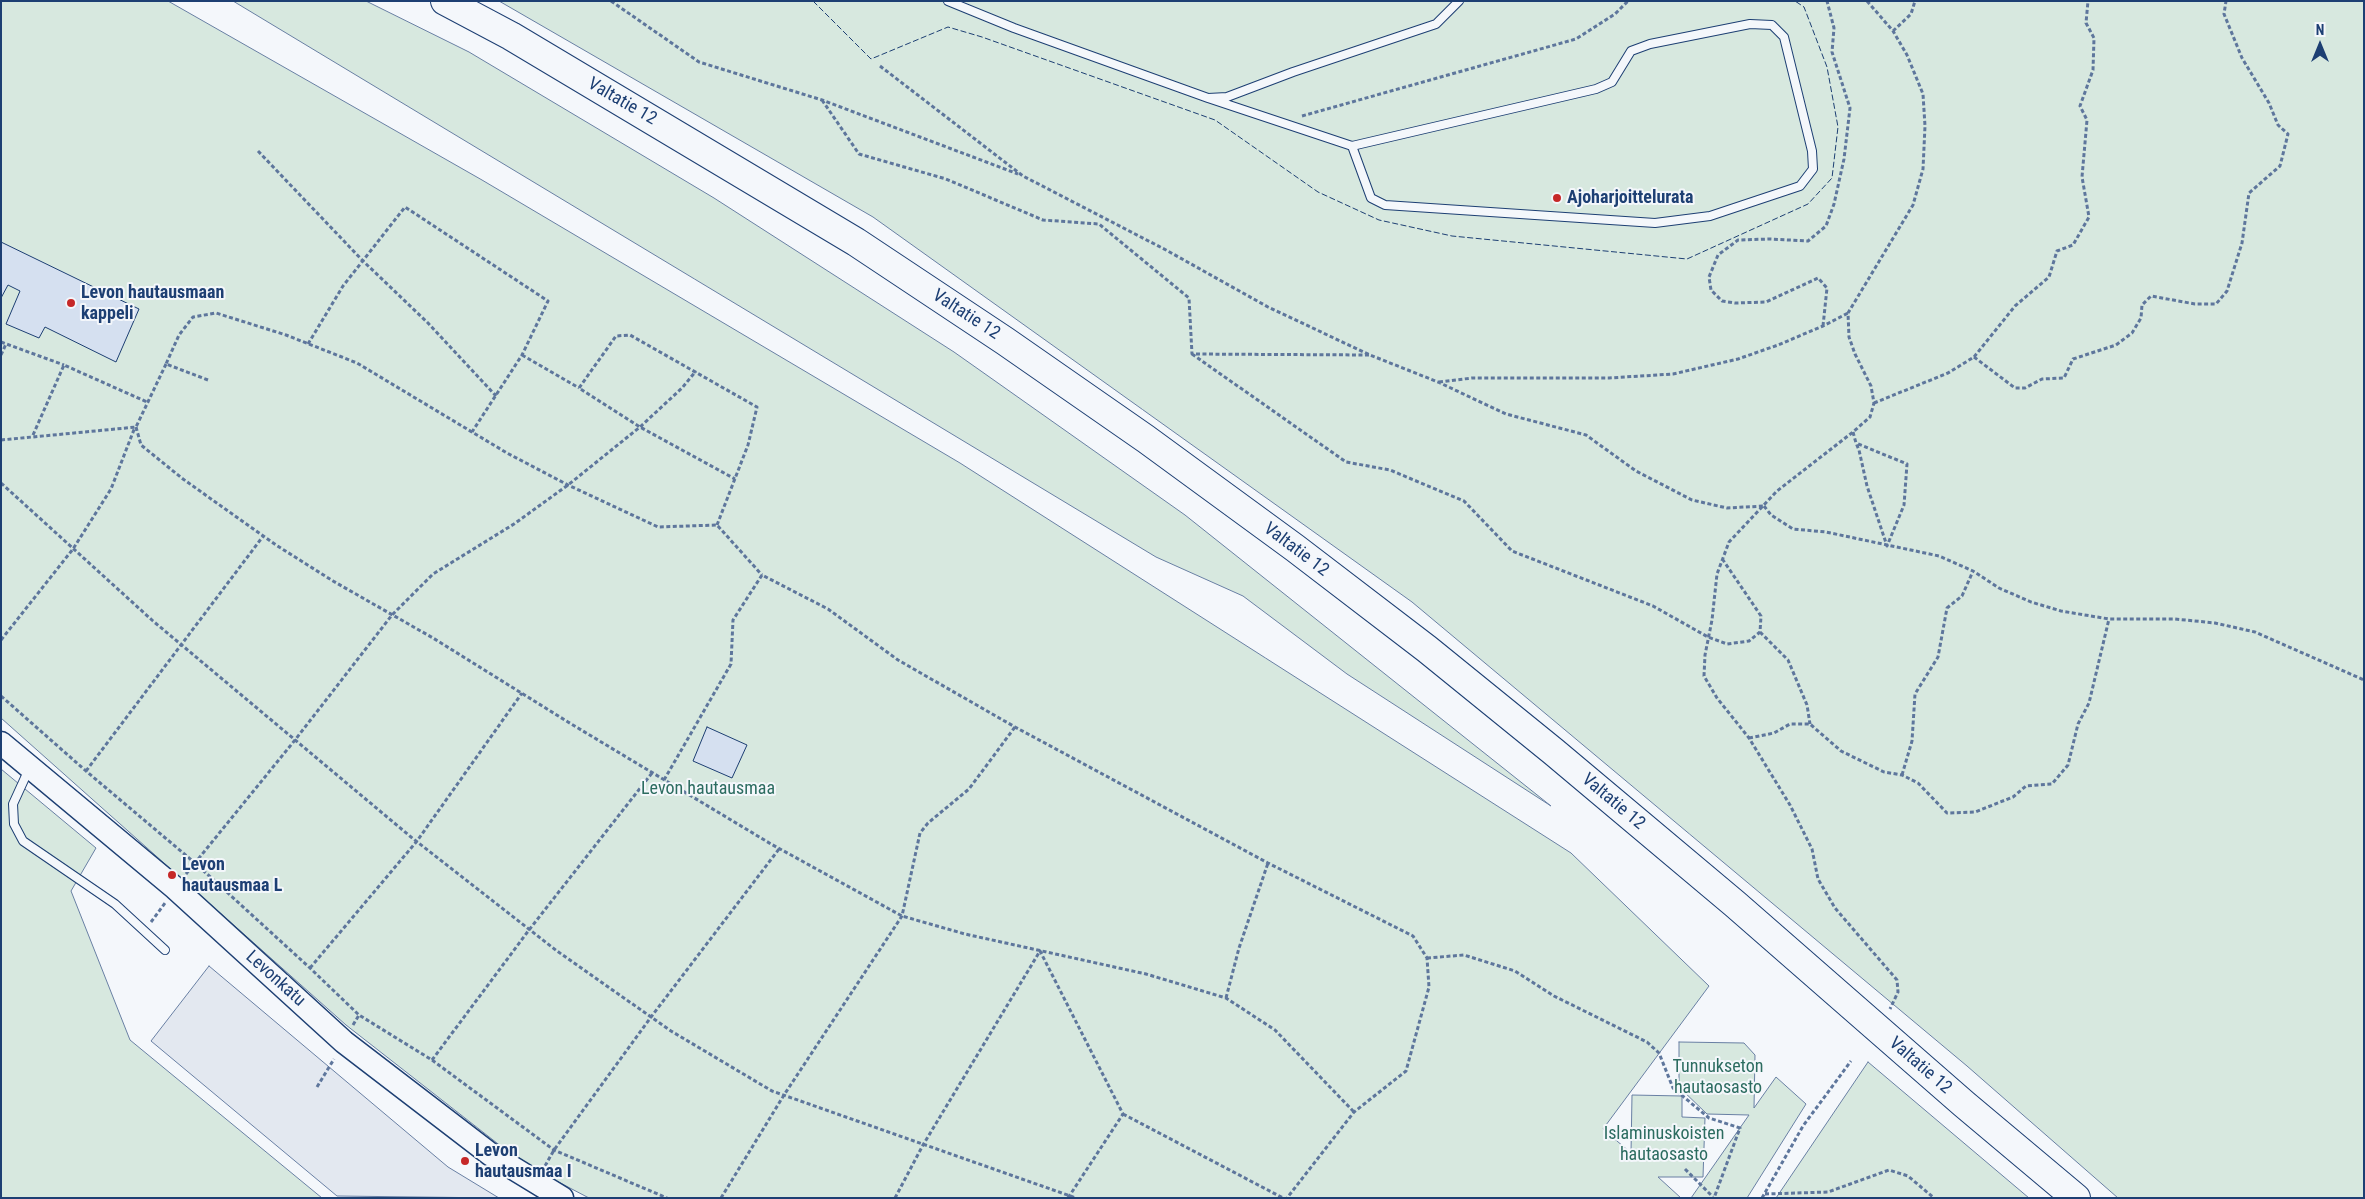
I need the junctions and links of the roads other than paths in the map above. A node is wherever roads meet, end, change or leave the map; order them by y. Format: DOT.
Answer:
graph roads {
  1 [pos="445,1"];
  2 [pos="948,1"];
  3 [pos="1458,1"];
  4 [pos="1208,98"];
  5 [pos="1352,146"];
  6 [pos="1,743"];
  7 [pos="30,767"];
  8 [pos="166,950"];
  9 [pos="562,1198"];
  10 [pos="2076,1198"];
  1 -- 10 [label="highway, Valtatie 12"];
  2 -- 4 [label="lane"];
  3 -- 4 [label="lane"];
  4 -- 5 [label="lane"];
  5 -- 5 [label="lane"];
  6 -- 7 [label="main road, Levonkatu"];
  7 -- 8 [label="lane"];
  7 -- 9 [label="main road, Levonkatu"];
}
